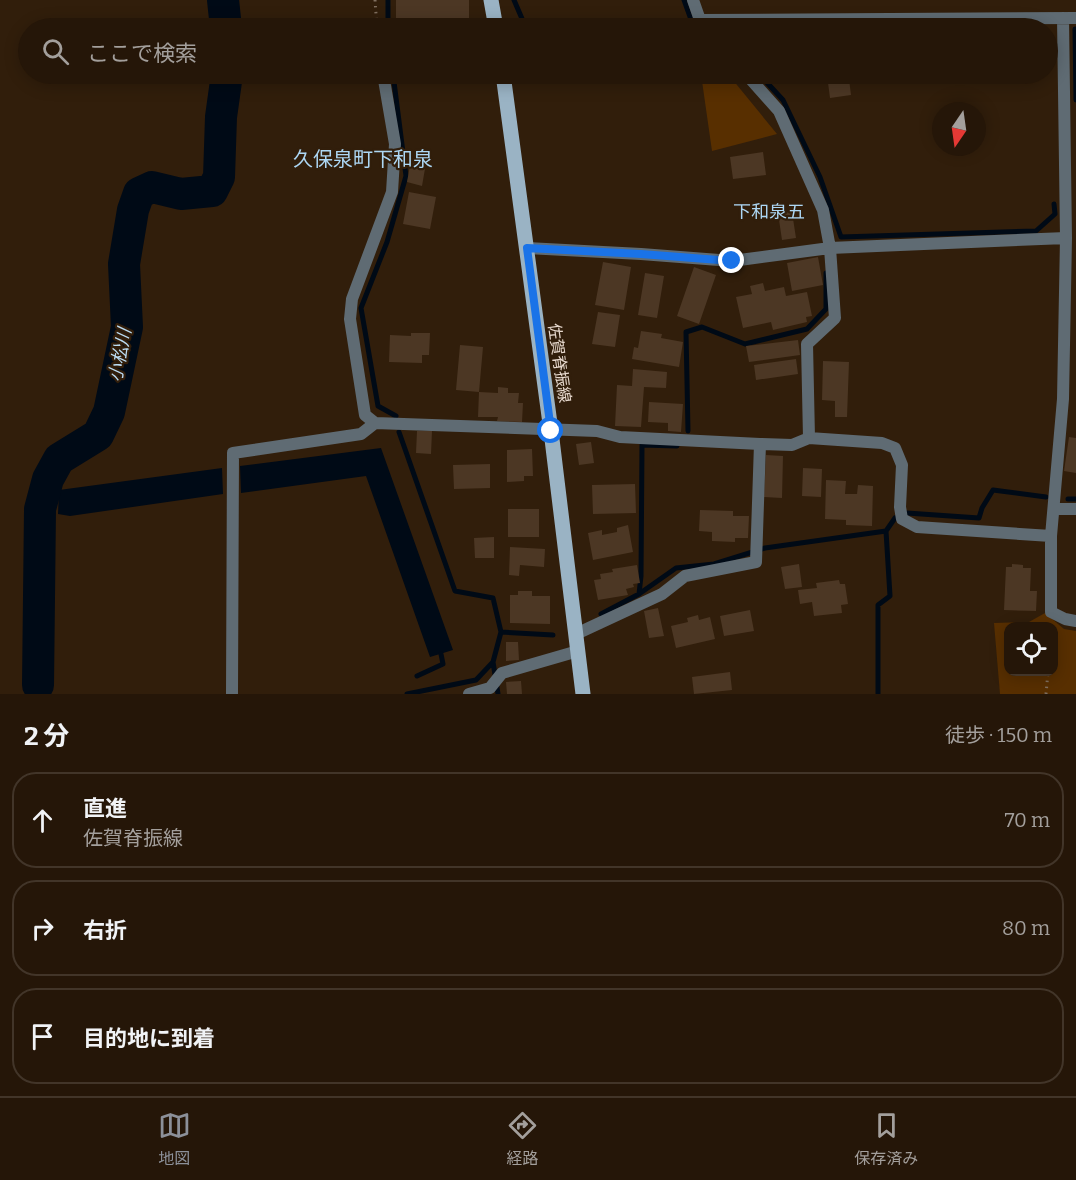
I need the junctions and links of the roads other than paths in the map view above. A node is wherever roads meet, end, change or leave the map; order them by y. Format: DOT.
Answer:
graph roads {
  1 [pos="491,0"];
  2 [pos="693,0"];
  3 [pos="494,18"];
  4 [pos="701,18"];
  5 [pos="1058,18"];
  6 [pos="1063,18"];
  7 [pos="1076,18"];
  8 [pos="385,84"];
  9 [pos="504,84"];
  10 [pos="755,84"];
  11 [pos="1066,238"];
  12 [pos="527,248"];
  13 [pos="830,248"];
  14 [pos="375,423"];
  15 [pos="551,431"];
  16 [pos="809,438"];
  17 [pos="760,444"];
  18 [pos="1054,509"];
  19 [pos="1076,510"];
  20 [pos="1051,536"];
  21 [pos="1076,621"];
  22 [pos="576,634"];
  23 [pos="578,651"];
  24 [pos="232,694"];
  25 [pos="469,694"];
  26 [pos="583,694"];
  1 -- 3 [label="main road"];
  2 -- 4 [label="street"];
  5 -- 6 [label="street"];
  6 -- 7 [label="street"];
  6 -- 11 [label="street"];
  8 -- 14 [label="street"];
  9 -- 12 [label="main road, 佐賀脊振線"];
  10 -- 13 [label="street"];
  11 -- 13 [label="street"];
  11 -- 18 [label="street"];
  12 -- 13 [label="street"];
  12 -- 15 [label="main road, 佐賀脊振線"];
  13 -- 16 [label="street"];
  14 -- 15 [label="street"];
  14 -- 24 [label="street"];
  15 -- 17 [label="street"];
  15 -- 22 [label="main road, 佐賀脊振線"];
  16 -- 17 [label="street"];
  16 -- 20 [label="street"];
  17 -- 22 [label="street"];
  18 -- 19 [label="street"];
  18 -- 20 [label="street"];
  20 -- 21 [label="street"];
  22 -- 23 [label="main road, 佐賀脊振線"];
  23 -- 25 [label="street"];
  23 -- 26 [label="main road, 佐賀脊振線"];
}
